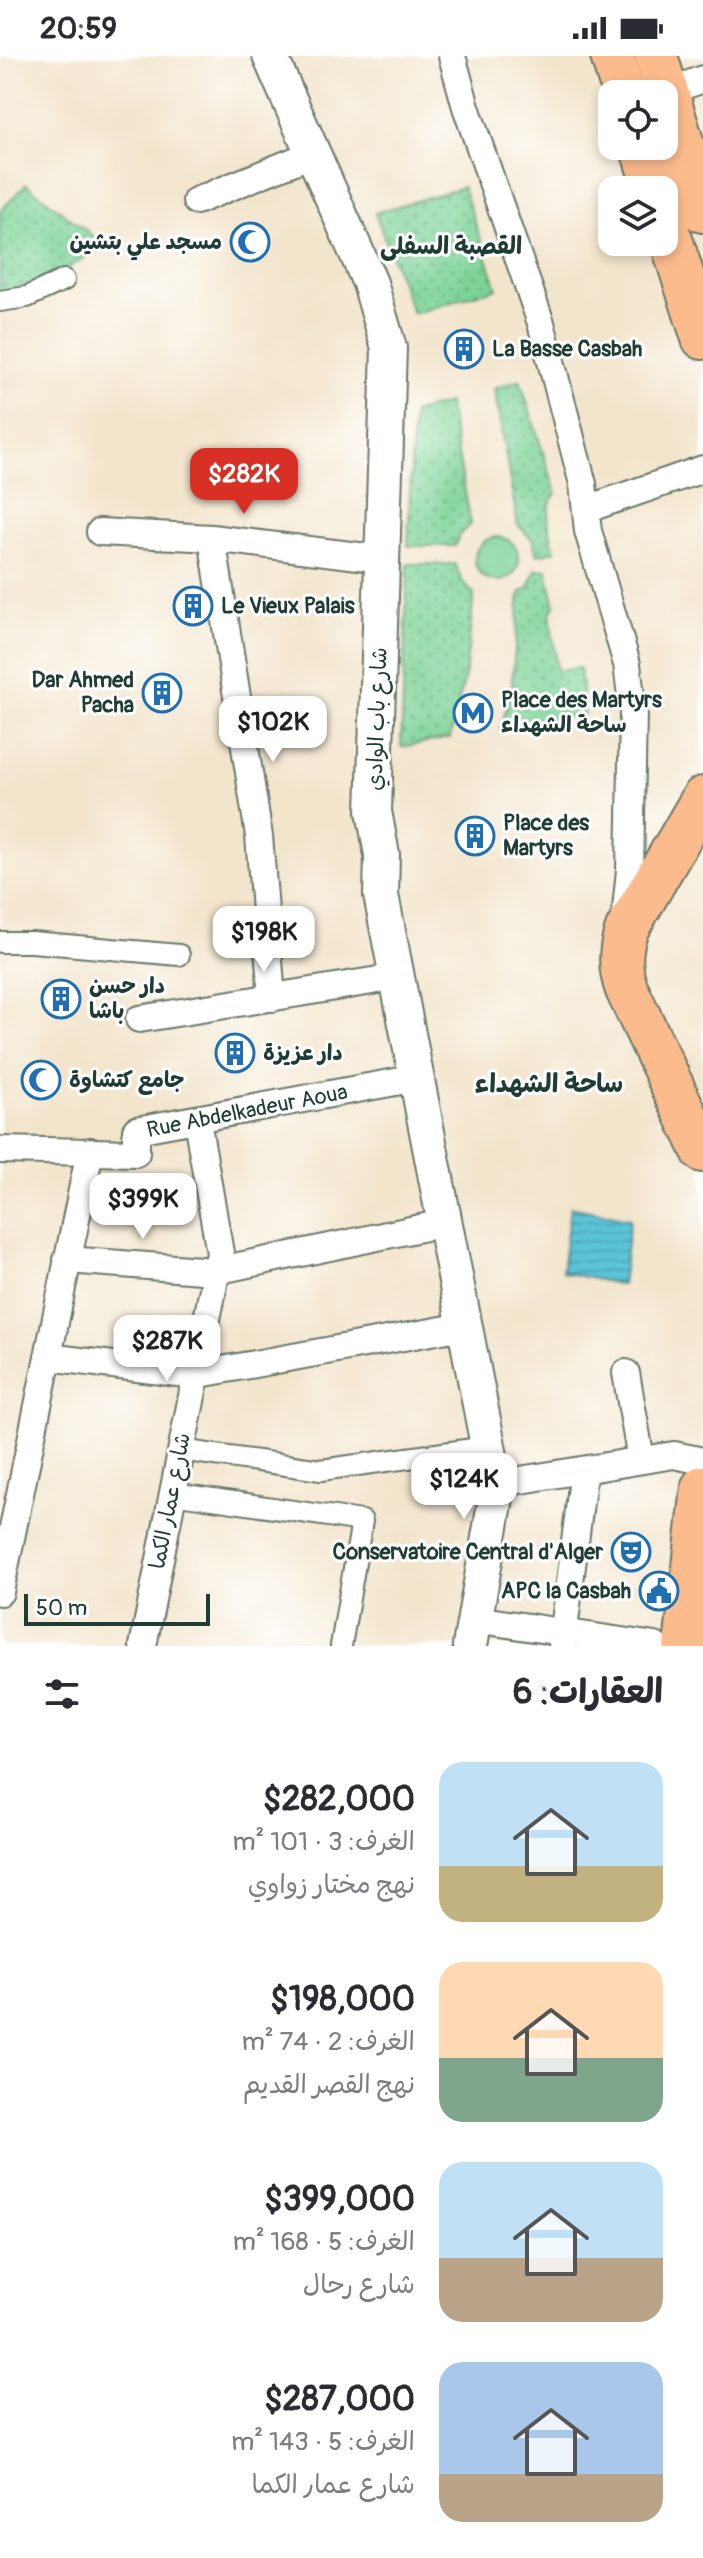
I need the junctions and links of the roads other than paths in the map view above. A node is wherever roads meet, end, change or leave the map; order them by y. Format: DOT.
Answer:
graph roads {
  1 [pos="270,56"];
  2 [pos="452,56"];
  3 [pos="612,56"];
  4 [pos="620,80"];
  5 [pos="678,100"];
  6 [pos="314,153"];
  7 [pos="196,201"];
  8 [pos="703,211"];
  9 [pos="676,256"];
  10 [pos="64,280"];
  11 [pos="0,301"];
  12 [pos="703,338"];
  13 [pos="703,469"];
  14 [pos="587,509"];
  15 [pos="100,532"];
  16 [pos="212,538"];
  17 [pos="383,559"];
  18 [pos="703,798"];
  19 [pos="622,941"];
  20 [pos="0,942"];
  21 [pos="179,955"];
  22 [pos="397,977"];
  23 [pos="272,998"];
  24 [pos="139,1019"];
  25 [pos="417,1078"];
  26 [pos="197,1120"];
  27 [pos="700,1148"];
  28 [pos="0,1150"];
  29 [pos="90,1151"];
  30 [pos="444,1223"];
  31 [pos="67,1260"];
  32 [pos="215,1271"];
  33 [pos="464,1326"];
  34 [pos="48,1357"];
  35 [pos="626,1373"];
  36 [pos="194,1375"];
  37 [pos="487,1447"];
  38 [pos="180,1450"];
  39 [pos="641,1460"];
  40 [pos="703,1461"];
  41 [pos="584,1470"];
  42 [pos="496,1484"];
  43 [pos="703,1487"];
  44 [pos="172,1493"];
  45 [pos="0,1592"];
  46 [pos="472,1633"];
  47 [pos="563,1639"];
  48 [pos="143,1646"];
  49 [pos="341,1646"];
  50 [pos="655,1646"];
  51 [pos="685,1646"];
  1 -- 6 [label="street, شارع باب الوادي"];
  2 -- 14 [label="street"];
  3 -- 4 [label="main road"];
  5 -- 8 [label="main road"];
  6 -- 7 [label="street"];
  6 -- 17 [label="street, شارع باب الوادي"];
  9 -- 12 [label="main road"];
  10 -- 11 [label="street"];
  13 -- 14 [label="street"];
  14 -- 19 [label="street"];
  15 -- 16 [label="street"];
  16 -- 17 [label="street"];
  16 -- 23 [label="street"];
  17 -- 22 [label="street, شارع باب الوادي"];
  18 -- 19 [label="main road"];
  19 -- 27 [label="main road"];
  20 -- 21 [label="street"];
  22 -- 23 [label="street"];
  22 -- 25 [label="street, شارع باب الوادي"];
  23 -- 24 [label="street"];
  25 -- 26 [label="street, Rue Abdelkadeur Aoua"];
  25 -- 30 [label="street, شارع باب الوادي"];
  26 -- 29 [label="street, Rue Abdelkadeur Aoua"];
  26 -- 32 [label="street, شارع عمار الكما"];
  28 -- 29 [label="street, Rue Abdelkadeur Aoua"];
  29 -- 31 [label="street"];
  30 -- 32 [label="street"];
  30 -- 33 [label="street, شارع باب الوادي"];
  31 -- 32 [label="street"];
  31 -- 34 [label="street"];
  32 -- 36 [label="street, شارع عمار الكما"];
  33 -- 36 [label="street"];
  33 -- 37 [label="street, شارع باب الوادي"];
  34 -- 36 [label="street"];
  34 -- 45 [label="street"];
  35 -- 39 [label="street"];
  36 -- 38 [label="street, شارع عمار الكما"];
  37 -- 38 [label="street"];
  37 -- 42 [label="street, شارع باب الوادي"];
  38 -- 44 [label="street, شارع عمار الكما"];
  39 -- 40 [label="street"];
  39 -- 41 [label="street"];
  41 -- 42 [label="street"];
  41 -- 47 [label="street"];
  42 -- 46 [label="street, شارع باب الوادي"];
  43 -- 51 [label="main road"];
  44 -- 48 [label="street, شارع عمار الكما"];
  44 -- 49 [label="street"];
  46 -- 47 [label="street"];
  47 -- 50 [label="street"];
}
